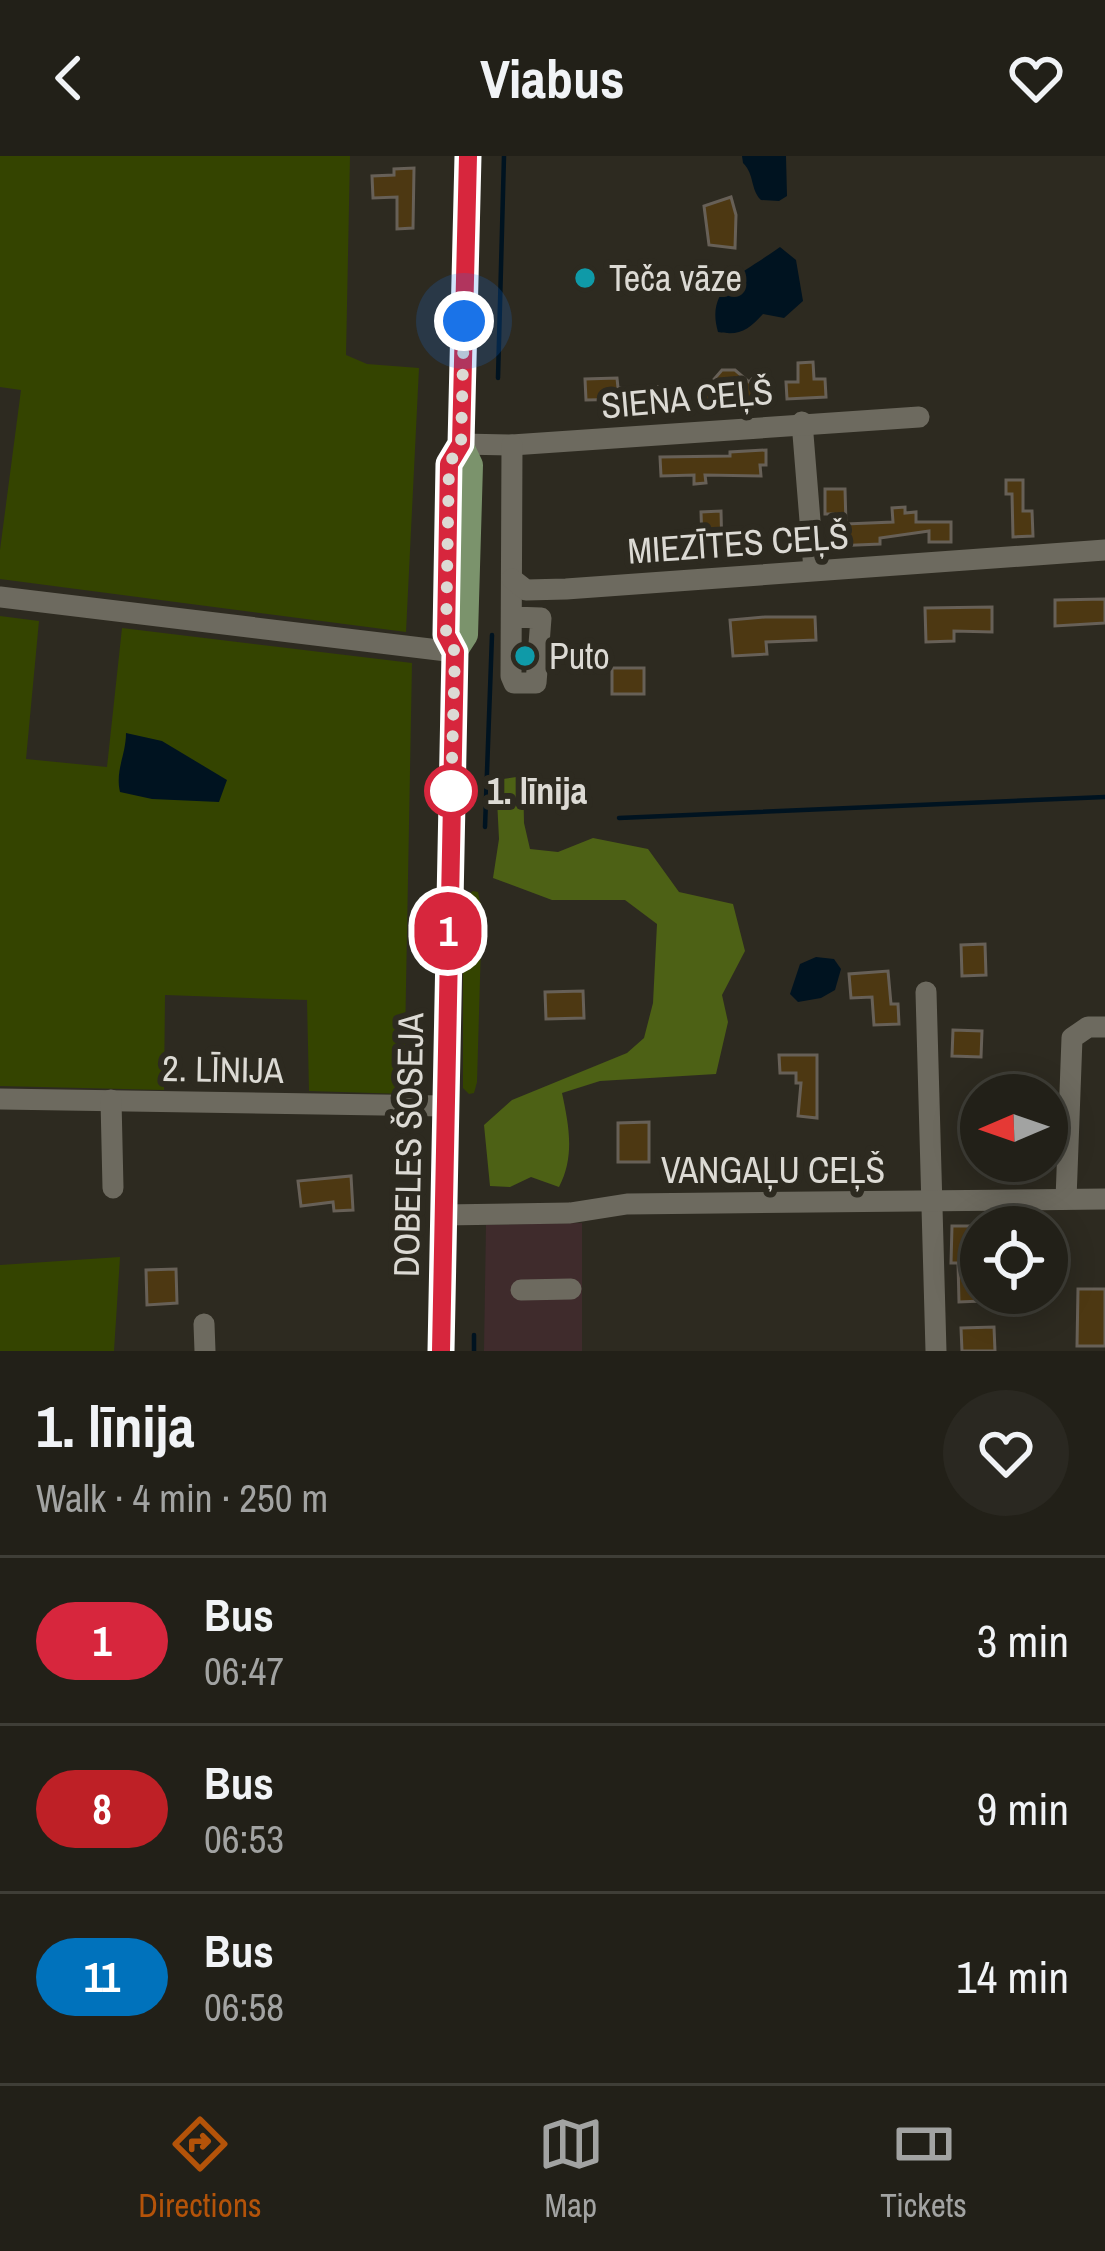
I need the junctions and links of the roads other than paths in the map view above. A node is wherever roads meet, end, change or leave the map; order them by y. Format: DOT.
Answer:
graph roads {
  1 [pos="468,156"];
  2 [pos="920,417"];
  3 [pos="802,422"];
  4 [pos="461,444"];
  5 [pos="512,446"];
  6 [pos="1105,550"];
  7 [pos="814,570"];
  8 [pos="512,579"];
  9 [pos="0,597"];
  10 [pos="455,652"];
  11 [pos="525,653"];
  12 [pos="926,992"];
  13 [pos="1105,1027"];
  14 [pos="0,1100"];
  15 [pos="111,1100"];
  16 [pos="445,1106"];
  17 [pos="113,1188"];
  18 [pos="1066,1199"];
  19 [pos="1105,1199"];
  20 [pos="933,1202"];
  21 [pos="442,1215"];
  22 [pos="571,1289"];
  23 [pos="521,1290"];
  24 [pos="204,1324"];
  25 [pos="205,1351"];
  26 [pos="441,1351"];
  27 [pos="937,1351"];
  1 -- 4 [label="main road, DOBELES ŠOSEJA"];
  2 -- 3 [label="street, SIENA CEĻŠ"];
  3 -- 5 [label="street, SIENA CEĻŠ"];
  3 -- 7 [label="street"];
  4 -- 5 [label="street, SIENA CEĻŠ"];
  4 -- 10 [label="main road, DOBELES ŠOSEJA"];
  5 -- 8 [label="street"];
  6 -- 7 [label="street, MIEZĪTES CEĻŠ"];
  7 -- 8 [label="street, MIEZĪTES CEĻŠ"];
  8 -- 11 [label="street"];
  9 -- 10 [label="street"];
  10 -- 16 [label="main road, DOBELES ŠOSEJA"];
  12 -- 20 [label="street"];
  13 -- 18 [label="street"];
  14 -- 15 [label="street, 2. LĪNIJA"];
  15 -- 16 [label="street, 2. LĪNIJA"];
  15 -- 17 [label="street"];
  16 -- 21 [label="main road, DOBELES ŠOSEJA"];
  18 -- 19 [label="street, VANGAĻU CEĻŠ"];
  18 -- 20 [label="street, VANGAĻU CEĻŠ"];
  20 -- 21 [label="street, VANGAĻU CEĻŠ"];
  20 -- 27 [label="street"];
  21 -- 26 [label="main road, DOBELES ŠOSEJA"];
  22 -- 23 [label="street"];
  24 -- 25 [label="street"];
}
